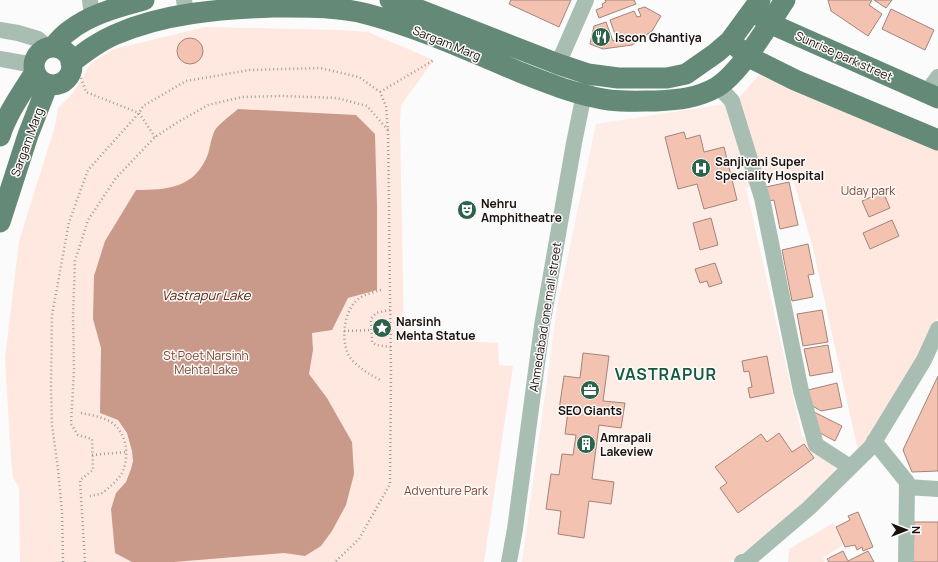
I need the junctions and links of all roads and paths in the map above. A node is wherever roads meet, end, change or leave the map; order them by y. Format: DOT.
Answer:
graph roads {
  1 [pos="144,0"];
  2 [pos="390,0"];
  3 [pos="586,0"];
  4 [pos="785,0"];
  5 [pos="756,5"];
  6 [pos="185,7"];
  7 [pos="91,8"];
  8 [pos="769,23"];
  9 [pos="0,30"];
  10 [pos="730,41"];
  11 [pos="50,47"];
  12 [pos="747,56"];
  13 [pos="0,59"];
  14 [pos="434,60"];
  15 [pos="558,64"];
  16 [pos="76,71"];
  17 [pos="39,74"];
  18 [pos="588,74"];
  19 [pos="718,86"];
  20 [pos="934,89"];
  21 [pos="380,92"];
  22 [pos="584,95"];
  23 [pos="139,112"];
  24 [pos="388,131"];
  25 [pos="0,136"];
  26 [pos="155,137"];
  27 [pos="938,140"];
  28 [pos="0,222"];
  29 [pos="380,290"];
  30 [pos="390,310"];
  31 [pos="938,329"];
  32 [pos="372,330"];
  33 [pos="344,331"];
  34 [pos="391,347"];
  35 [pos="382,381"];
  36 [pos="81,413"];
  37 [pos="874,441"];
  38 [pos="126,452"];
  39 [pos="92,455"];
  40 [pos="850,467"];
  41 [pos="907,487"];
  42 [pos="938,489"];
  43 [pos="90,496"];
  44 [pos="746,561"];
  45 [pos="63,562"];
  46 [pos="85,562"];
  47 [pos="335,562"];
  48 [pos="509,562"];
  49 [pos="906,562"];
  1 -- 7 [label="main road"];
  2 -- 15 [label="main road, Sargam Marg"];
  3 -- 15 [label="street"];
  4 -- 8 [label="main road, Sargam Marg"];
  5 -- 8 [label="main road, Sunrise park street"];
  5 -- 10 [label="main road, Sargam Marg"];
  6 -- 16 [label="main road, Sargam Marg"];
  6 -- 22 [label="main road, Sargam Marg"];
  7 -- 11 [label="main road"];
  8 -- 12 [label="main road, Sargam Marg"];
  8 -- 20 [label="main road, Sunrise park street"];
  9 -- 11 [label="street"];
  10 -- 12 [label="main road"];
  10 -- 18 [label="main road, Sargam Marg"];
  11 -- 16 [label="main road"];
  11 -- 17 [label="main road"];
  12 -- 19 [label="main road, Sargam Marg"];
  12 -- 27 [label="main road"];
  13 -- 17 [label="street"];
  14 -- 21 [label="path"];
  15 -- 18 [label="main road, Sargam Marg"];
  16 -- 17 [label="main road"];
  16 -- 23 [label="path"];
  17 -- 25 [label="main road, Sargam Marg"];
  17 -- 28 [label="main road, Sargam Marg"];
  18 -- 22 [label="street, Ahmedabad one mall street"];
  19 -- 22 [label="main road, Sargam Marg"];
  19 -- 40 [label="street"];
  21 -- 23 [label="path"];
  21 -- 24 [label="path"];
  22 -- 48 [label="street, Ahmedabad one mall street"];
  23 -- 26 [label="path"];
  23 -- 45 [label="path"];
  24 -- 26 [label="path"];
  24 -- 30 [label="path"];
  26 -- 39 [label="path"];
  29 -- 33 [label="path"];
  30 -- 32 [label="path"];
  30 -- 34 [label="path"];
  31 -- 37 [label="street"];
  32 -- 33 [label="path"];
  32 -- 34 [label="path"];
  33 -- 35 [label="path"];
  34 -- 47 [label="path"];
  36 -- 38 [label="path"];
  37 -- 40 [label="street"];
  37 -- 41 [label="street"];
  38 -- 39 [label="path"];
  38 -- 43 [label="path"];
  39 -- 46 [label="path"];
  40 -- 44 [label="street"];
  41 -- 42 [label="street"];
  41 -- 49 [label="street"];
}
